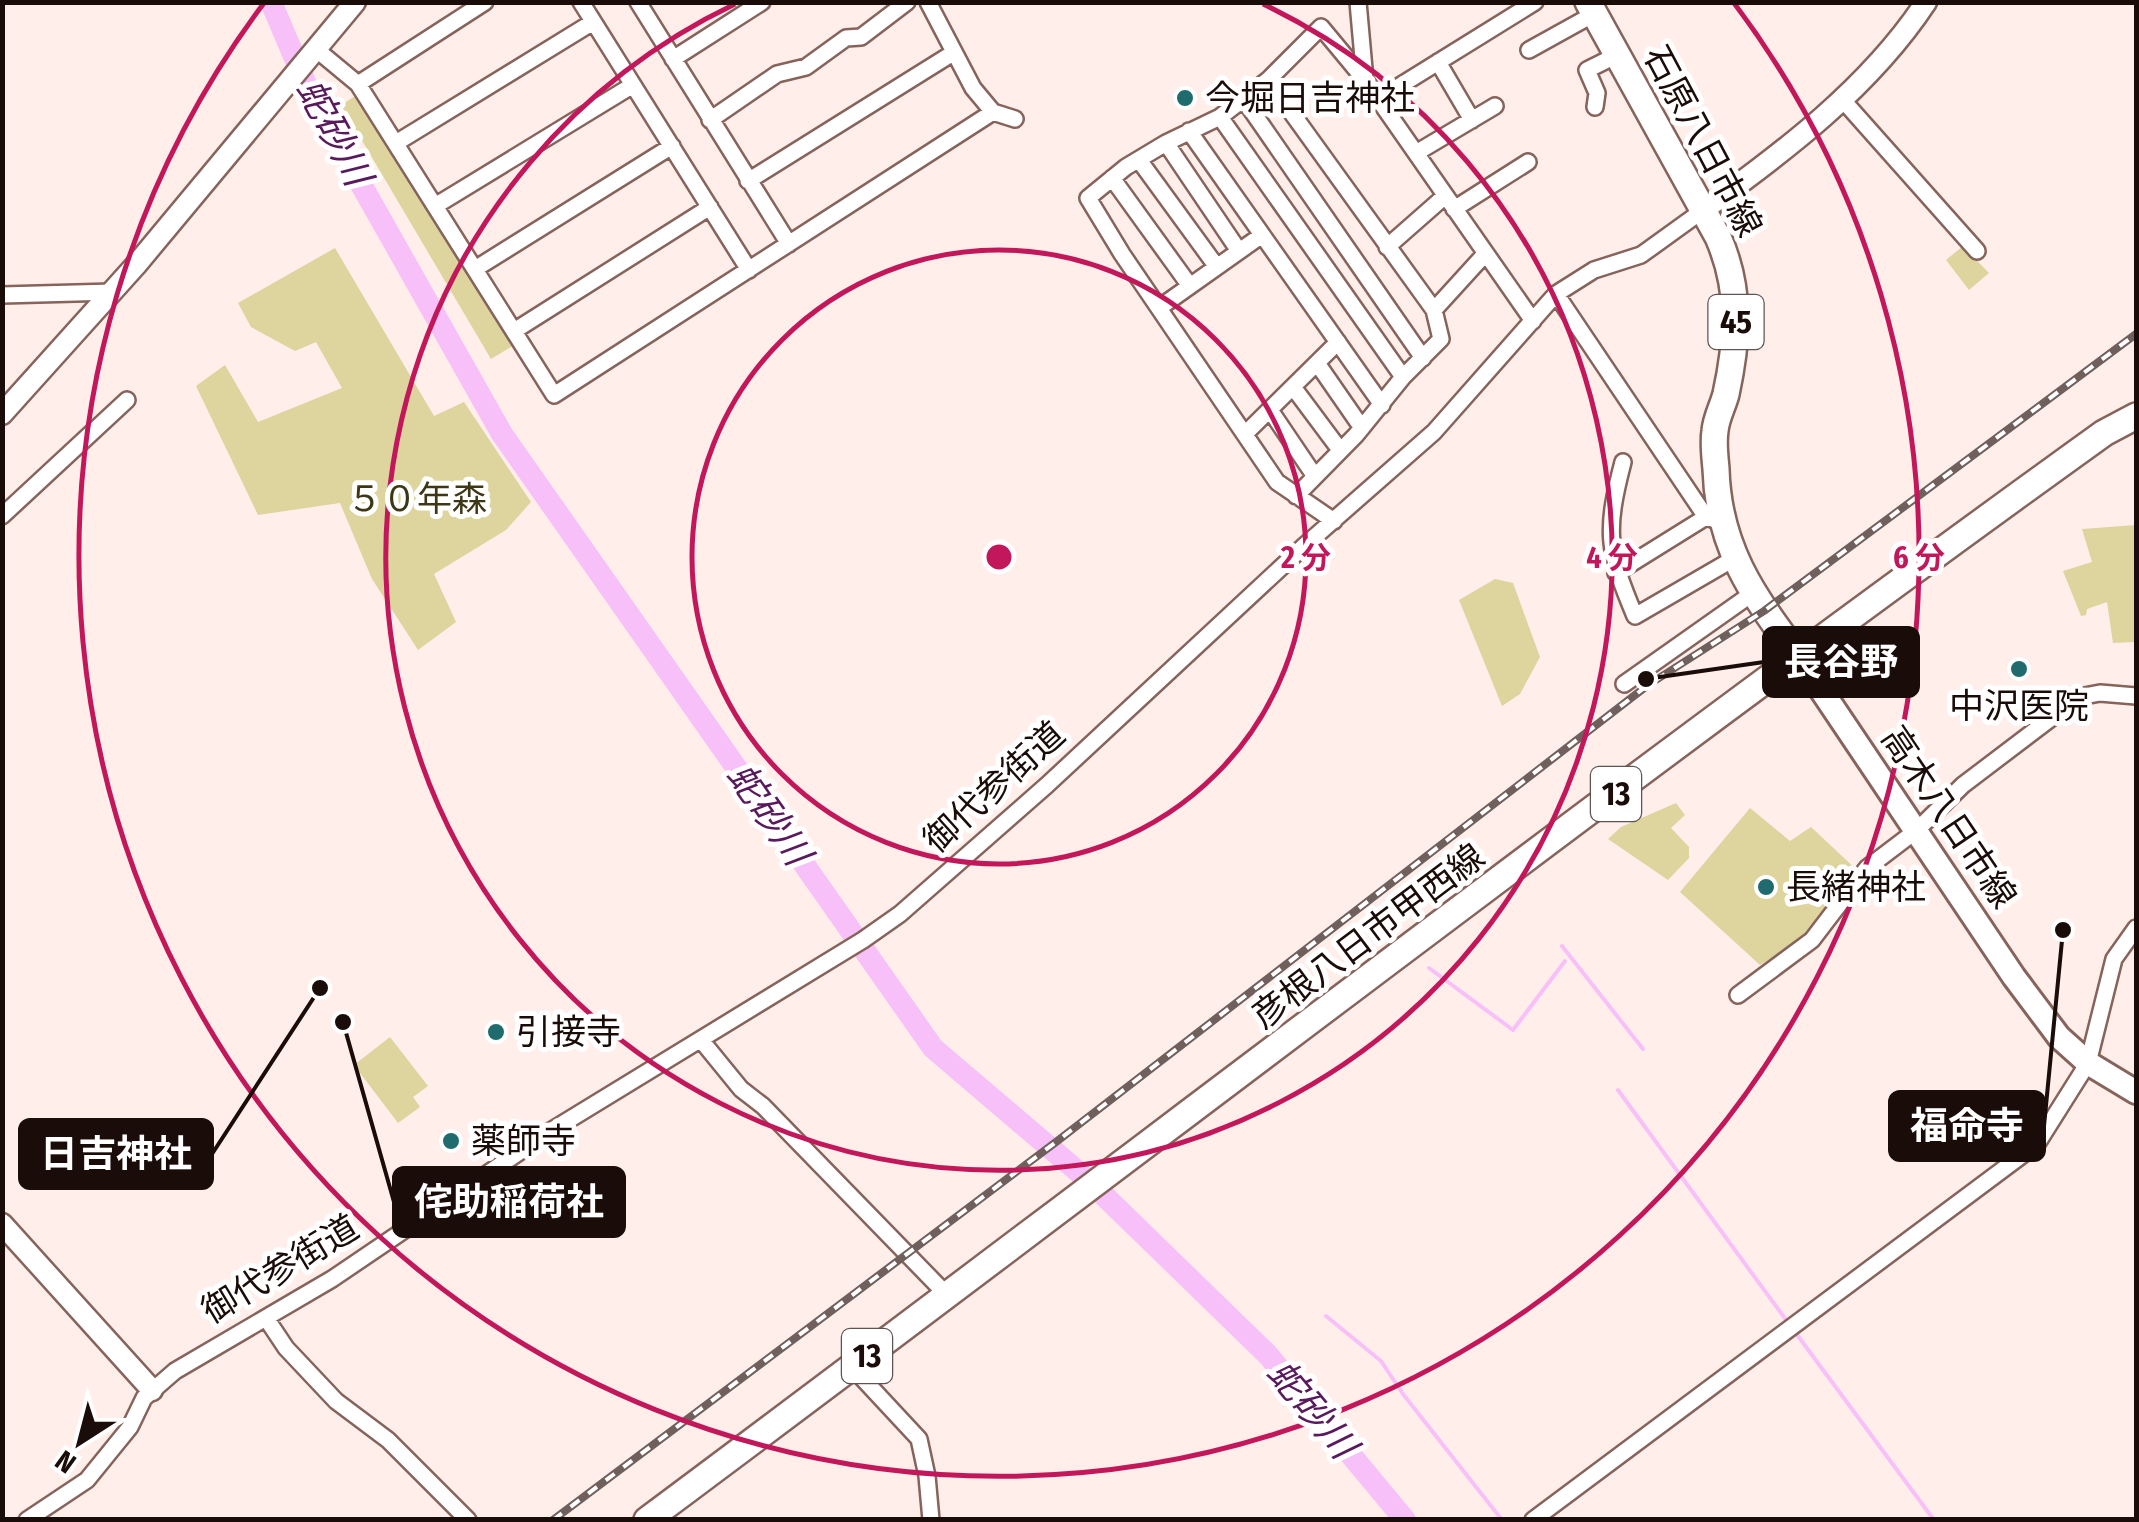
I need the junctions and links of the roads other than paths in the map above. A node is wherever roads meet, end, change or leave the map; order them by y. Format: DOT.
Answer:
graph roads {
  1 [pos="355,2"];
  2 [pos="485,2"];
  3 [pos="581,2"];
  4 [pos="638,2"];
  5 [pos="762,2"];
  6 [pos="907,2"];
  7 [pos="928,2"];
  8 [pos="1358,2"];
  9 [pos="1535,2"];
  10 [pos="1926,2"];
  11 [pos="1591,8"];
  12 [pos="593,22"];
  13 [pos="317,50"];
  14 [pos="1528,50"];
  15 [pos="953,53"];
  16 [pos="1617,55"];
  17 [pos="673,59"];
  18 [pos="1438,62"];
  19 [pos="1268,80"];
  20 [pos="1365,80"];
  21 [pos="358,84"];
  22 [pos="633,86"];
  23 [pos="1243,98"];
  24 [pos="1841,98"];
  25 [pos="1377,100"];
  26 [pos="1495,106"];
  27 [pos="1594,108"];
  28 [pos="993,112"];
  29 [pos="1220,117"];
  30 [pos="1015,119"];
  31 [pos="710,120"];
  32 [pos="1472,120"];
  33 [pos="1189,131"];
  34 [pos="396,143"];
  35 [pos="1166,143"];
  36 [pos="672,146"];
  37 [pos="1416,153"];
  38 [pos="1139,160"];
  39 [pos="1528,162"];
  40 [pos="1112,178"];
  41 [pos="748,180"];
  42 [pos="1449,202"];
  43 [pos="435,206"];
  44 [pos="710,208"];
  45 [pos="1702,211"];
  46 [pos="1262,235"];
  47 [pos="789,244"];
  48 [pos="1387,247"];
  49 [pos="1977,250"];
  50 [pos="1239,252"];
  51 [pos="1485,254"];
  52 [pos="1217,267"];
  53 [pos="475,269"];
  54 [pos="750,270"];
  55 [pos="1190,286"];
  56 [pos="113,292"];
  57 [pos="1556,294"];
  58 [pos="2,295"];
  59 [pos="1160,308"];
  60 [pos="1434,310"];
  61 [pos="1534,321"];
  62 [pos="514,331"];
  63 [pos="1338,342"];
  64 [pos="1423,358"];
  65 [pos="1317,363"];
  66 [pos="1403,377"];
  67 [pos="1293,387"];
  68 [pos="126,400"];
  69 [pos="1382,405"];
  70 [pos="1270,410"];
  71 [pos="2,414"];
  72 [pos="2136,416"];
  73 [pos="1362,428"];
  74 [pos="1245,434"];
  75 [pos="1340,450"];
  76 [pos="1623,462"];
  77 [pos="1314,475"];
  78 [pos="1296,496"];
  79 [pos="2,516"];
  80 [pos="1713,519"];
  81 [pos="1334,522"];
  82 [pos="1734,558"];
  83 [pos="1616,573"];
  84 [pos="1753,593"];
  85 [pos="1797,654"];
  86 [pos="1624,684"];
  87 [pos="2136,696"];
  88 [pos="1917,830"];
  89 [pos="2136,928"];
  90 [pos="1738,995"];
  91 [pos="701,1040"];
  92 [pos="2088,1064"];
  93 [pos="2136,1092"];
  94 [pos="2,1224"];
  95 [pos="2,1243"];
  96 [pos="946,1294"];
  97 [pos="266,1318"];
  98 [pos="852,1367"];
  99 [pos="148,1394"];
  100 [pos="28,1520"];
  101 [pos="468,1520"];
  102 [pos="647,1520"];
  103 [pos="931,1520"];
  104 [pos="1533,1520"];
  1 -- 13 [label="street"];
  2 -- 21 [label="street"];
  3 -- 12 [label="street"];
  4 -- 17 [label="street"];
  5 -- 17 [label="street"];
  6 -- 31 [label="street"];
  7 -- 15 [label="street"];
  8 -- 20 [label="street"];
  9 -- 18 [label="street"];
  10 -- 24 [label="street, 御代参街道"];
  11 -- 14 [label="street"];
  11 -- 16 [label="main road, 石原八日市線 / 45"];
  12 -- 22 [label="street"];
  12 -- 34 [label="street"];
  13 -- 21 [label="street"];
  13 -- 56 [label="street"];
  15 -- 28 [label="street"];
  15 -- 41 [label="street"];
  16 -- 27 [label="street"];
  16 -- 45 [label="main road, 石原八日市線 / 45"];
  17 -- 31 [label="street"];
  18 -- 25 [label="street"];
  18 -- 32 [label="street"];
  19 -- 20 [label="street"];
  19 -- 23 [label="street"];
  19 -- 48 [label="street"];
  20 -- 25 [label="street"];
  21 -- 34 [label="street"];
  22 -- 36 [label="street"];
  22 -- 43 [label="street"];
  23 -- 29 [label="street"];
  23 -- 64 [label="street"];
  24 -- 45 [label="street, 御代参街道"];
  24 -- 49 [label="street"];
  25 -- 37 [label="street"];
  26 -- 32 [label="street"];
  28 -- 30 [label="street"];
  28 -- 47 [label="street"];
  29 -- 33 [label="street"];
  29 -- 66 [label="street"];
  31 -- 41 [label="street"];
  32 -- 37 [label="street"];
  33 -- 35 [label="street"];
  33 -- 46 [label="street"];
  34 -- 43 [label="street"];
  35 -- 38 [label="street"];
  35 -- 50 [label="street"];
  36 -- 44 [label="street"];
  36 -- 53 [label="street"];
  37 -- 42 [label="street"];
  38 -- 40 [label="street"];
  38 -- 52 [label="street"];
  39 -- 42 [label="street"];
  40 -- 55 [label="street"];
  40 -- 59 [label="street"];
  41 -- 47 [label="street"];
  42 -- 48 [label="street"];
  42 -- 51 [label="street"];
  43 -- 53 [label="street"];
  44 -- 54 [label="street"];
  44 -- 62 [label="street"];
  45 -- 57 [label="street, 御代参街道"];
  45 -- 80 [label="main road, 石原八日市線 / 45"];
  46 -- 50 [label="street"];
  46 -- 63 [label="street"];
  47 -- 54 [label="street"];
  48 -- 60 [label="street"];
  50 -- 52 [label="street"];
  51 -- 60 [label="street"];
  51 -- 61 [label="street"];
  52 -- 55 [label="street"];
  53 -- 62 [label="street"];
  54 -- 62 [label="street"];
  55 -- 59 [label="street"];
  56 -- 58 [label="street"];
  56 -- 71 [label="street"];
  57 -- 61 [label="street, 御代参街道"];
  57 -- 80 [label="street"];
  59 -- 74 [label="street"];
  60 -- 64 [label="street"];
  61 -- 81 [label="street, 御代参街道"];
  63 -- 65 [label="street"];
  63 -- 69 [label="street"];
  64 -- 66 [label="street"];
  65 -- 67 [label="street"];
  65 -- 73 [label="street"];
  66 -- 69 [label="street"];
  67 -- 70 [label="street"];
  67 -- 75 [label="street"];
  68 -- 79 [label="street"];
  69 -- 73 [label="street"];
  70 -- 74 [label="street"];
  70 -- 77 [label="street"];
  72 -- 85 [label="main road, 彦根八日市甲西線 / 13"];
  73 -- 75 [label="street"];
  74 -- 78 [label="street"];
  75 -- 77 [label="street"];
  76 -- 83 [label="street"];
  77 -- 78 [label="street"];
  78 -- 81 [label="street"];
  80 -- 82 [label="main road, 石原八日市線 / 45"];
  80 -- 83 [label="street"];
  81 -- 91 [label="street, 御代参街道"];
  82 -- 83 [label="street"];
  82 -- 84 [label="main road, 石原八日市線 / 45"];
  84 -- 85 [label="main road, 石原八日市線 / 45"];
  84 -- 86 [label="street"];
  85 -- 88 [label="main road, 高木八日市線"];
  85 -- 96 [label="main road, 彦根八日市甲西線 / 13"];
  87 -- 88 [label="street"];
  88 -- 90 [label="street"];
  88 -- 92 [label="main road, 高木八日市線"];
  89 -- 92 [label="street"];
  91 -- 96 [label="street"];
  91 -- 97 [label="street, 御代参街道"];
  92 -- 93 [label="main road, 高木八日市線"];
  92 -- 104 [label="street"];
  94 -- 99 [label="street"];
  95 -- 99 [label="street"];
  96 -- 98 [label="main road, 彦根八日市甲西線 / 13"];
  97 -- 99 [label="street, 御代参街道"];
  97 -- 101 [label="street"];
  98 -- 102 [label="main road, 彦根八日市甲西線 / 13"];
  98 -- 103 [label="street"];
  99 -- 100 [label="street, 御代参街道"];
}
